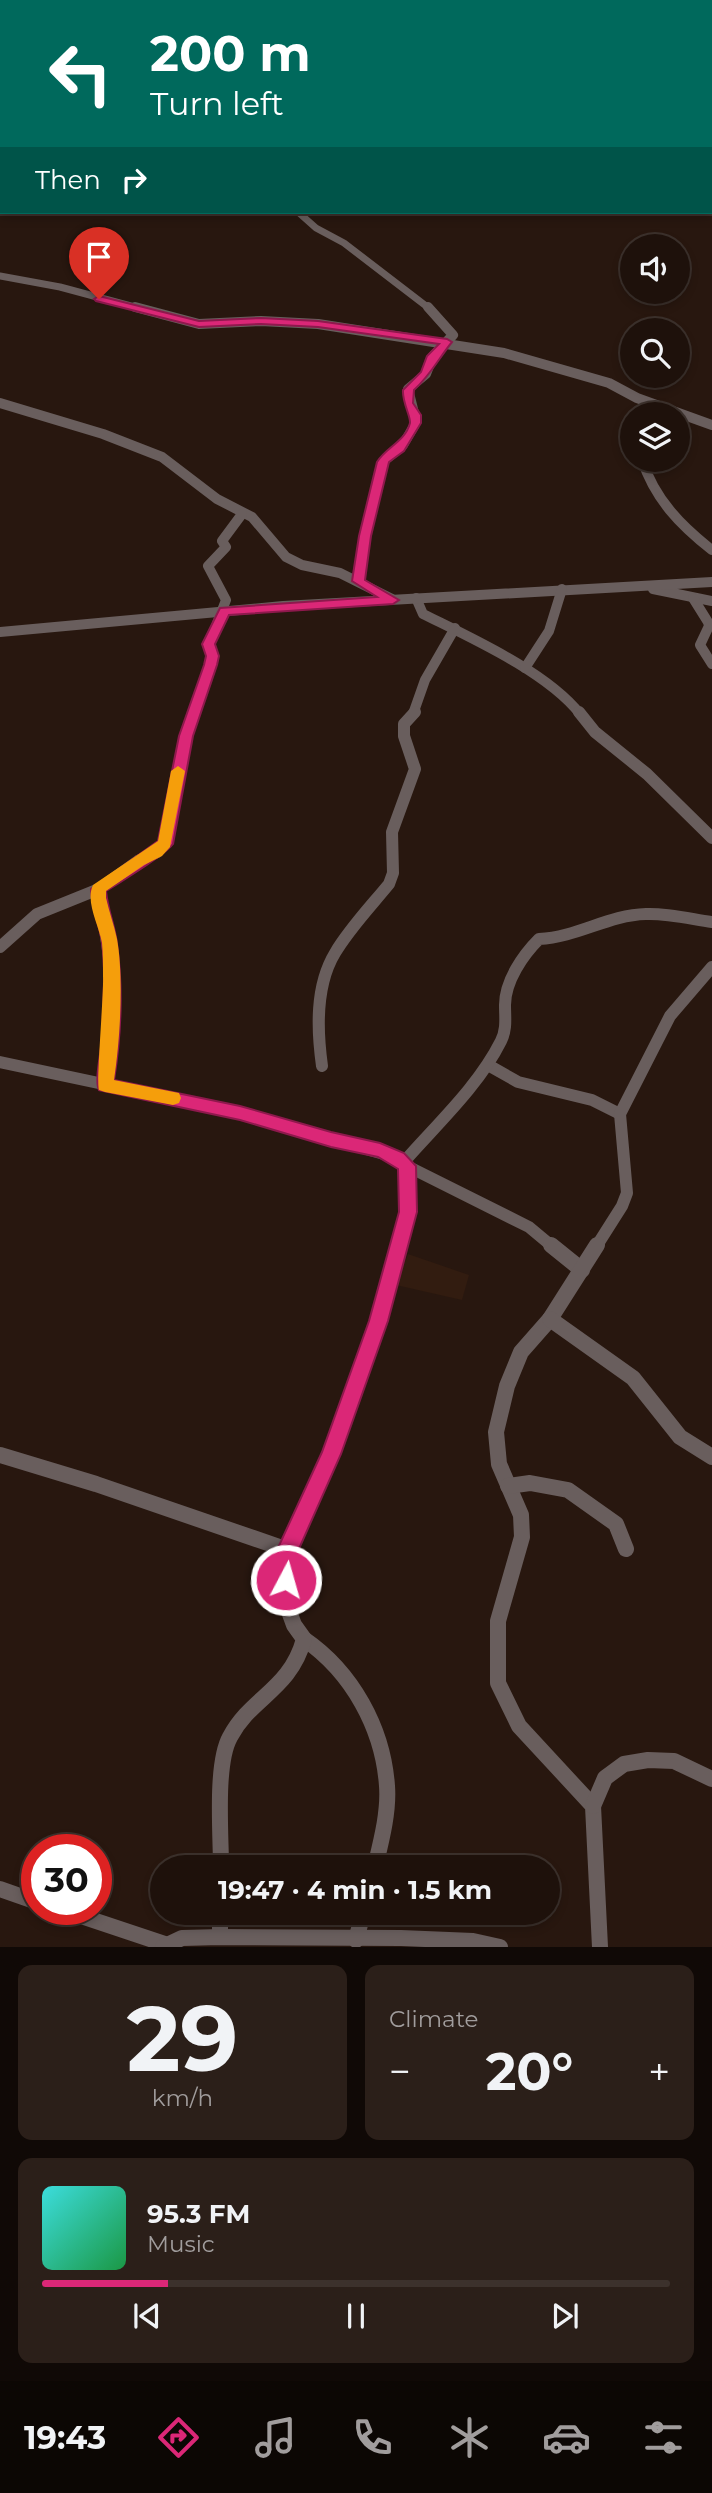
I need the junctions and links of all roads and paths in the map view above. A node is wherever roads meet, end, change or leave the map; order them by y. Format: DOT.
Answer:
graph roads {
  1 [pos="300,214"];
  2 [pos="0,276"];
  3 [pos="447,342"];
  4 [pos="0,403"];
  5 [pos="712,425"];
  6 [pos="647,472"];
  7 [pos="242,514"];
  8 [pos="712,551"];
  9 [pos="358,581"];
  10 [pos="712,582"];
  11 [pos="632,585"];
  12 [pos="562,589"];
  13 [pos="416,598"];
  14 [pos="693,598"];
  15 [pos="393,600"];
  16 [pos="712,601"];
  17 [pos="225,611"];
  18 [pos="455,628"];
  19 [pos="0,632"];
  20 [pos="712,664"];
  21 [pos="525,668"];
  22 [pos="712,838"];
  23 [pos="99,889"];
  24 [pos="712,922"];
  25 [pos="0,947"];
  26 [pos="712,967"];
  27 [pos="0,1062"];
  28 [pos="488,1065"];
  29 [pos="322,1066"];
  30 [pos="105,1085"];
  31 [pos="620,1114"];
  32 [pos="405,1165"];
  33 [pos="582,1270"];
  34 [pos="550,1319"];
  35 [pos="0,1455"];
  36 [pos="712,1457"];
  37 [pos="508,1486"];
  38 [pos="626,1549"];
  39 [pos="288,1550"];
  40 [pos="304,1639"];
  41 [pos="712,1779"];
  42 [pos="593,1806"];
  43 [pos="220,1855"];
  44 [pos="378,1855"];
  45 [pos="0,1889"];
  46 [pos="21,1896"];
  47 [pos="105,1925"];
  48 [pos="220,1925"];
  49 [pos="360,1925"];
  50 [pos="220,1937"];
  51 [pos="356,1940"];
  52 [pos="404,1943"];
  53 [pos="164,1946"];
  54 [pos="500,1947"];
  55 [pos="600,1947"];
  1 -- 3 [label="street"];
  2 -- 3 [label="street"];
  3 -- 5 [label="street"];
  3 -- 9 [label="street"];
  4 -- 7 [label="street"];
  6 -- 8 [label="street"];
  7 -- 9 [label="street"];
  7 -- 17 [label="street"];
  9 -- 15 [label="street"];
  10 -- 11 [label="street"];
  11 -- 12 [label="street"];
  11 -- 14 [label="street"];
  12 -- 13 [label="street"];
  12 -- 21 [label="street"];
  13 -- 15 [label="street"];
  13 -- 18 [label="street"];
  14 -- 16 [label="street"];
  14 -- 20 [label="street"];
  15 -- 17 [label="street"];
  17 -- 19 [label="street"];
  17 -- 23 [label="street"];
  18 -- 21 [label="street"];
  18 -- 29 [label="street"];
  21 -- 22 [label="street"];
  23 -- 25 [label="street"];
  23 -- 30 [label="street"];
  24 -- 28 [label="street"];
  26 -- 31 [label="street"];
  27 -- 30 [label="street"];
  28 -- 31 [label="street"];
  28 -- 32 [label="street"];
  30 -- 32 [label="street"];
  31 -- 33 [label="street"];
  32 -- 33 [label="street"];
  32 -- 39 [label="street"];
  33 -- 34 [label="street"];
  34 -- 36 [label="street"];
  34 -- 37 [label="street"];
  35 -- 39 [label="street"];
  37 -- 38 [label="street"];
  37 -- 42 [label="street"];
  39 -- 40 [label="street"];
  40 -- 43 [label="street"];
  40 -- 44 [label="street"];
  41 -- 42 [label="street"];
  42 -- 55 [label="street"];
  45 -- 46 [label="street"];
  47 -- 53 [label="street"];
  48 -- 50 [label="street"];
  49 -- 51 [label="street"];
  50 -- 51 [label="street"];
  50 -- 53 [label="street"];
  51 -- 52 [label="street"];
  52 -- 54 [label="street"];
}
